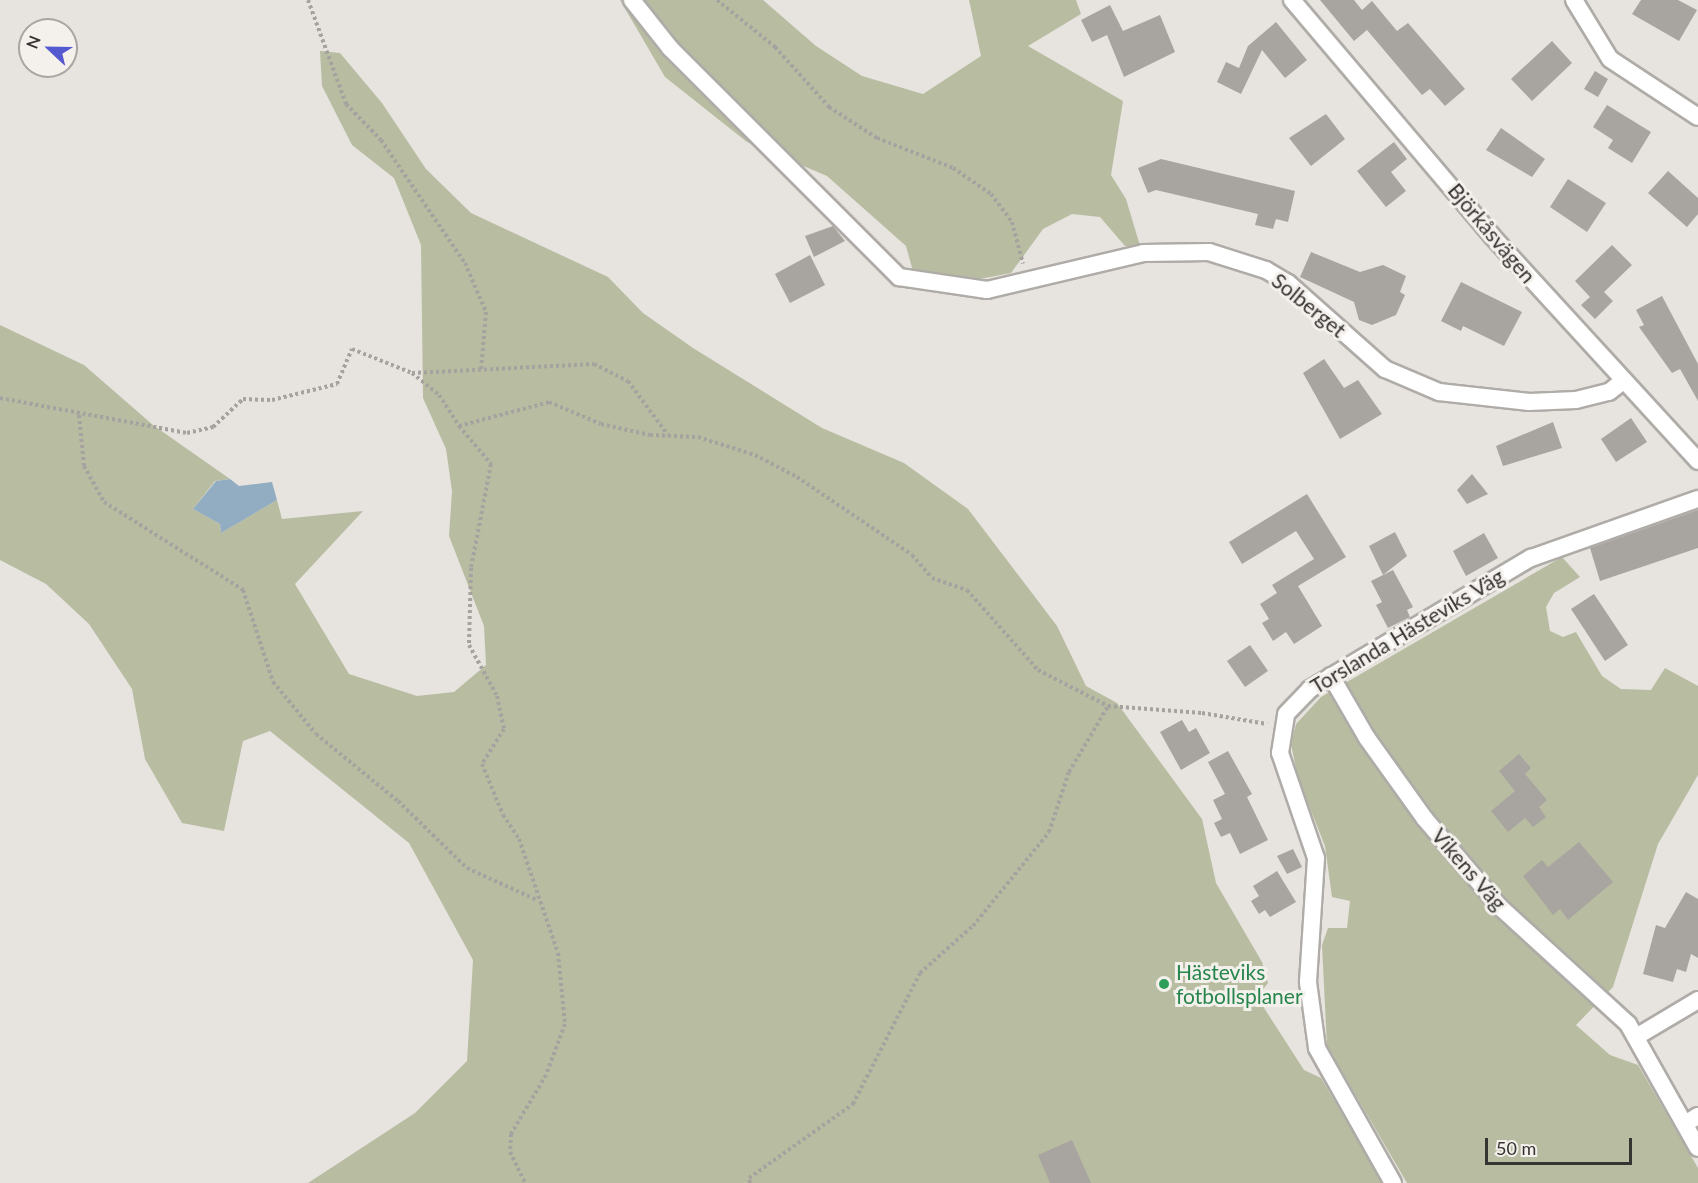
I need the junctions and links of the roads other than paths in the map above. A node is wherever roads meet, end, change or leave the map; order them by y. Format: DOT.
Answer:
graph roads {
  1 [pos="632,0"];
  2 [pos="1292,0"];
  3 [pos="1574,0"];
  4 [pos="1698,117"];
  5 [pos="1622,382"];
  6 [pos="1698,461"];
  7 [pos="1698,499"];
  8 [pos="1331,676"];
  9 [pos="1698,1000"];
  10 [pos="1636,1037"];
  11 [pos="1692,1120"];
  12 [pos="1698,1148"];
  13 [pos="1393,1183"];
  1 -- 5 [label="street, Solberget"];
  2 -- 5 [label="street, Björkåsvägen"];
  3 -- 4 [label="street"];
  5 -- 6 [label="street, Björkåsvägen"];
  7 -- 8 [label="street, Torslanda Hästeviks Väg"];
  8 -- 10 [label="street, Vikens Väg"];
  8 -- 13 [label="street, Torslanda Hästeviks Väg"];
  9 -- 10 [label="street"];
  10 -- 11 [label="street, Vikens Väg"];
  11 -- 12 [label="street, Vikens Väg"];
}
